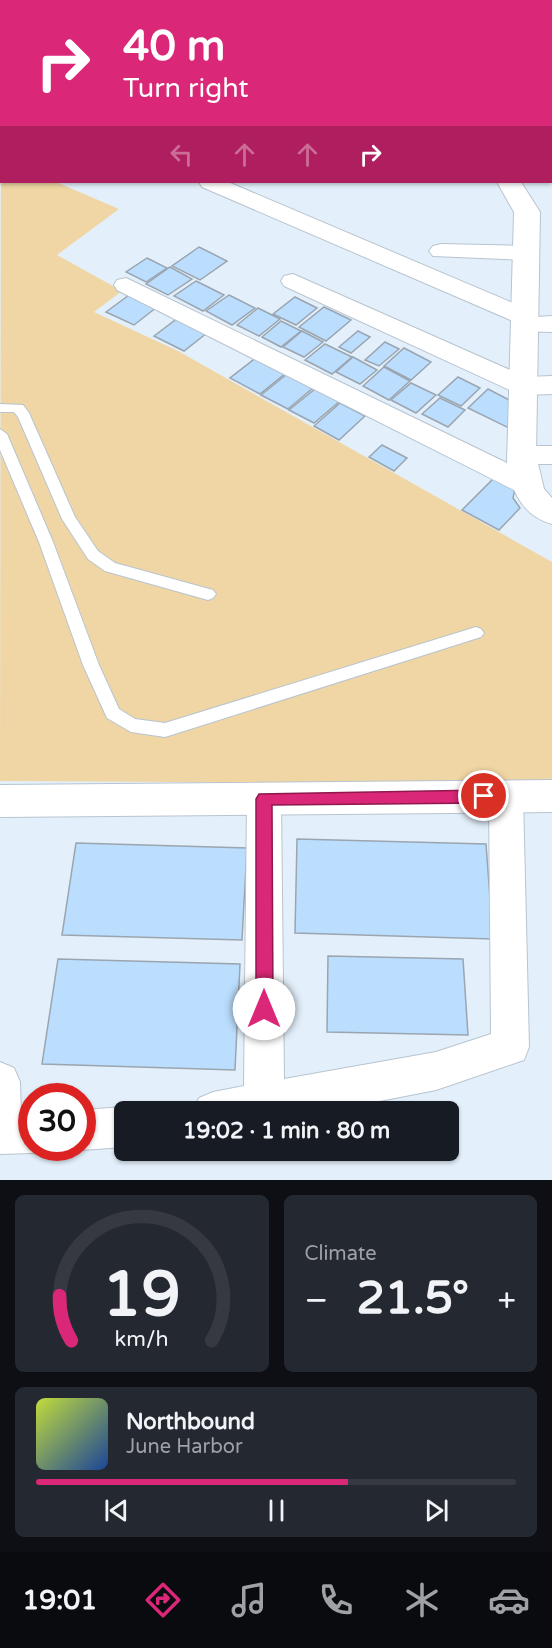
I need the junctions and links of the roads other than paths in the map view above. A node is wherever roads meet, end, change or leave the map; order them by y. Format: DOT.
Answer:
graph roads {
  1 [pos="212,183"];
  2 [pos="510,183"];
  3 [pos="441,251"];
  4 [pos="527,253"];
  5 [pos="292,281"];
  6 [pos="126,285"];
  7 [pos="534,322"];
  8 [pos="552,385"];
  9 [pos="523,386"];
  10 [pos="0,408"];
  11 [pos="0,434"];
  12 [pos="521,455"];
  13 [pos="552,455"];
  14 [pos="526,484"];
  15 [pos="552,513"];
  16 [pos="208,594"];
  17 [pos="476,633"];
  18 [pos="506,796"];
  19 [pos="552,796"];
  20 [pos="264,799"];
  21 [pos="0,801"];
  22 [pos="0,1082"];
  23 [pos="264,1101"];
  24 [pos="270,1101"];
  25 [pos="114,1128"];
  26 [pos="96,1129"];
  27 [pos="11,1134"];
  1 -- 7 [label="street"];
  2 -- 4 [label="street"];
  3 -- 4 [label="street"];
  4 -- 7 [label="street"];
  5 -- 9 [label="street"];
  6 -- 14 [label="street"];
  7 -- 9 [label="street"];
  8 -- 9 [label="street"];
  9 -- 12 [label="street"];
  10 -- 16 [label="lane"];
  11 -- 17 [label="lane"];
  12 -- 13 [label="street"];
  12 -- 14 [label="street"];
  14 -- 15 [label="street"];
  18 -- 19 [label="street"];
  18 -- 20 [label="street"];
  18 -- 24 [label="street"];
  20 -- 21 [label="street"];
  20 -- 23 [label="street"];
  22 -- 27 [label="street"];
  25 -- 26 [label="street"];
}
